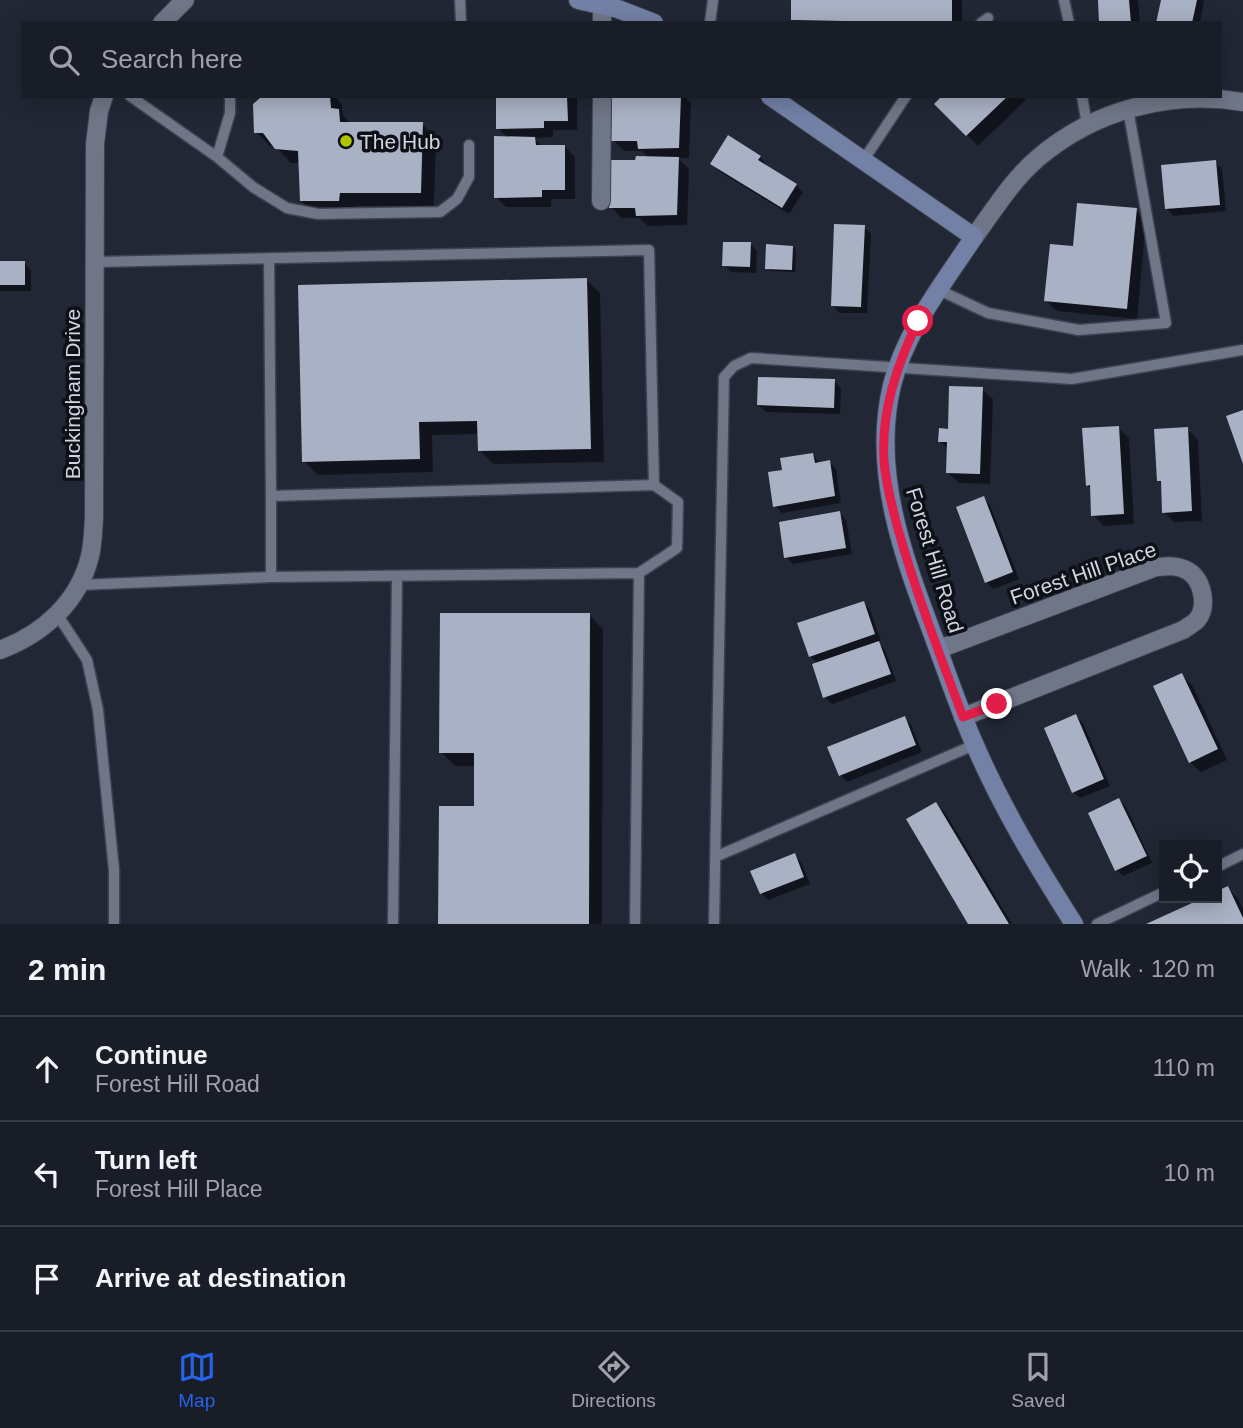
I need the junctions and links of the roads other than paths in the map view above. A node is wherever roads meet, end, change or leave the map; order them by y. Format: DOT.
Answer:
graph roads {
  1 [pos="185,0"];
  2 [pos="460,0"];
  3 [pos="578,0"];
  4 [pos="713,0"];
  5 [pos="1064,0"];
  6 [pos="602,14"];
  7 [pos="164,21"];
  8 [pos="461,21"];
  9 [pos="642,21"];
  10 [pos="710,21"];
  11 [pos="1069,21"];
  12 [pos="103,98"];
  13 [pos="133,98"];
  14 [pos="230,98"];
  15 [pos="602,98"];
  16 [pos="773,98"];
  17 [pos="905,98"];
  18 [pos="1082,98"];
  19 [pos="1243,102"];
  20 [pos="1128,109"];
  21 [pos="1087,125"];
  22 [pos="469,145"];
  23 [pos="217,157"];
  24 [pos="863,161"];
  25 [pos="601,201"];
  26 [pos="974,237"];
  27 [pos="269,258"];
  28 [pos="95,262"];
  29 [pos="939,290"];
  30 [pos="1243,350"];
  31 [pos="898,368"];
  32 [pos="654,485"];
  33 [pos="271,496"];
  34 [pos="639,573"];
  35 [pos="397,576"];
  36 [pos="271,577"];
  37 [pos="79,585"];
  38 [pos="57,614"];
  39 [pos="939,649"];
  40 [pos="0,650"];
  41 [pos="963,717"];
  42 [pos="974,745"];
  43 [pos="1243,854"];
  44 [pos="715,857"];
  45 [pos="1222,864"];
  46 [pos="1159,894"];
  47 [pos="114,924"];
  48 [pos="393,924"];
  49 [pos="635,924"];
  50 [pos="714,924"];
  51 [pos="1074,924"];
  52 [pos="1097,924"];
  1 -- 7 [label="street"];
  2 -- 8 [label="lane"];
  3 -- 6 [label="street"];
  4 -- 10 [label="lane"];
  5 -- 11 [label="lane"];
  6 -- 9 [label="street"];
  12 -- 28 [label="street, Buckingham Drive"];
  13 -- 23 [label="lane"];
  14 -- 23 [label="lane"];
  15 -- 25 [label="street"];
  16 -- 24 [label="street"];
  17 -- 24 [label="lane"];
  18 -- 21 [label="lane"];
  19 -- 20 [label="street"];
  20 -- 21 [label="street"];
  20 -- 29 [label="lane"];
  21 -- 26 [label="street"];
  22 -- 23 [label="lane"];
  24 -- 26 [label="street"];
  26 -- 29 [label="street, Forest Hill Road"];
  27 -- 28 [label="lane"];
  27 -- 32 [label="lane"];
  27 -- 33 [label="lane"];
  28 -- 37 [label="street, Buckingham Drive"];
  29 -- 31 [label="street, Forest Hill Road"];
  30 -- 31 [label="lane"];
  31 -- 39 [label="street, Forest Hill Road"];
  31 -- 44 [label="lane"];
  32 -- 33 [label="lane"];
  32 -- 34 [label="lane"];
  33 -- 36 [label="lane"];
  34 -- 35 [label="lane"];
  34 -- 49 [label="lane"];
  35 -- 36 [label="lane"];
  35 -- 48 [label="lane"];
  36 -- 37 [label="lane"];
  37 -- 38 [label="street, Buckingham Drive"];
  38 -- 40 [label="street, Buckingham Drive"];
  38 -- 47 [label="lane"];
  39 -- 41 [label="street, Forest Hill Road"];
  39 -- 41 [label="street, Forest Hill Place"];
  41 -- 42 [label="street, Forest Hill Road"];
  42 -- 44 [label="lane"];
  42 -- 51 [label="street, Forest Hill Road"];
  43 -- 45 [label="lane"];
  44 -- 50 [label="lane"];
  46 -- 52 [label="lane"];
}
